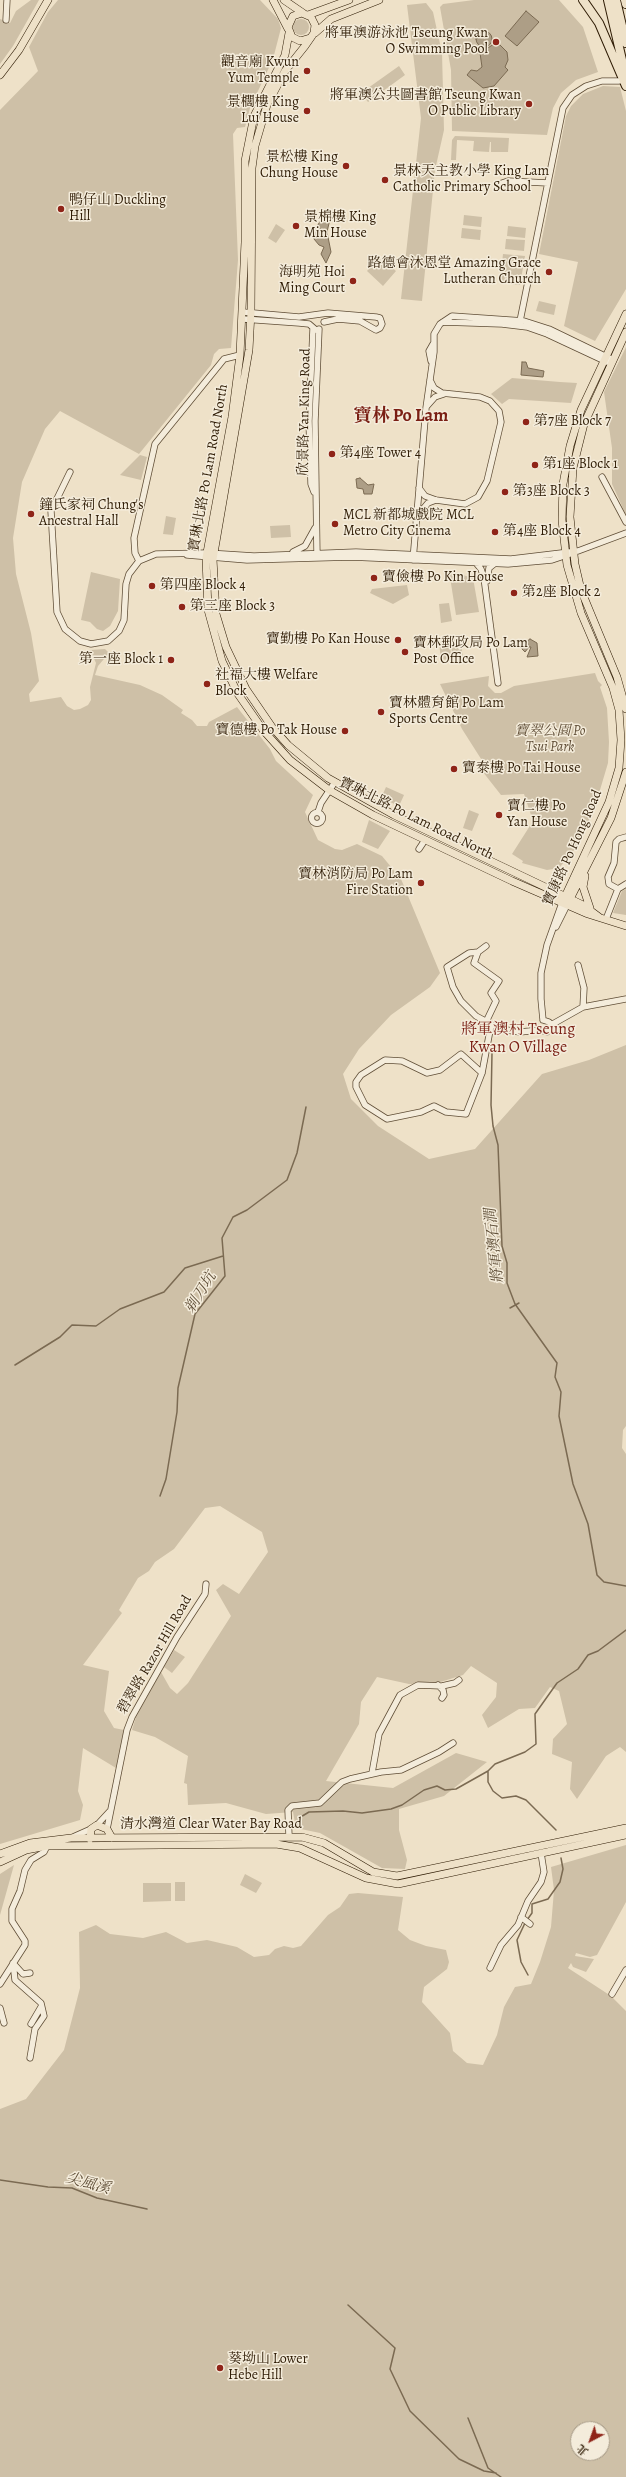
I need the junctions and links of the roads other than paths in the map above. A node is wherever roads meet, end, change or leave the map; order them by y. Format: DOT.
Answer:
graph roads {
  1 [pos="7,0"];
  2 [pos="48,0"];
  3 [pos="273,0"];
  4 [pos="284,0"];
  5 [pos="349,0"];
  6 [pos="379,0"];
  7 [pos="582,0"];
  8 [pos="608,0"];
  9 [pos="616,0"];
  10 [pos="625,0"];
  11 [pos="626,4"];
  12 [pos="306,14"];
  13 [pos="6,20"];
  14 [pos="288,31"];
  15 [pos="312,35"];
  16 [pos="626,43"];
  17 [pos="0,75"];
  18 [pos="623,79"];
  19 [pos="626,86"];
  20 [pos="548,183"];
  21 [pos="499,184"];
  22 [pos="242,312"];
  23 [pos="626,314"];
  24 [pos="318,315"];
  25 [pos="251,316"];
  26 [pos="310,317"];
  27 [pos="243,319"];
  28 [pos="324,322"];
  29 [pos="367,323"];
  30 [pos="520,323"];
  31 [pos="309,324"];
  32 [pos="358,325"];
  33 [pos="316,329"];
  34 [pos="626,332"];
  35 [pos="240,355"];
  36 [pos="608,360"];
  37 [pos="429,378"];
  38 [pos="445,394"];
  39 [pos="426,408"];
  40 [pos="70,472"];
  41 [pos="602,477"];
  42 [pos="419,488"];
  43 [pos="436,500"];
  44 [pos="418,516"];
  45 [pos="626,522"];
  46 [pos="315,527"];
  47 [pos="626,533"];
  48 [pos="575,552"];
  49 [pos="291,553"];
  50 [pos="317,555"];
  51 [pos="565,555"];
  52 [pos="210,556"];
  53 [pos="413,557"];
  54 [pos="139,561"];
  55 [pos="476,563"];
  56 [pos="494,564"];
  57 [pos="486,591"];
  58 [pos="498,683"];
  59 [pos="626,709"];
  60 [pos="626,772"];
  61 [pos="335,782"];
  62 [pos="329,790"];
  63 [pos="318,812"];
  64 [pos="626,837"];
  65 [pos="425,840"];
  66 [pos="419,849"];
  67 [pos="587,868"];
  68 [pos="626,884"];
  69 [pos="618,889"];
  70 [pos="566,901"];
  71 [pos="590,909"];
  72 [pos="602,918"];
  73 [pos="626,926"];
  74 [pos="486,946"];
  75 [pos="478,952"];
  76 [pos="578,965"];
  77 [pos="626,1000"];
  78 [pos="583,1007"];
  79 [pos="543,1020"];
  80 [pos="488,1024"];
  81 [pos="551,1025"];
  82 [pos="540,1030"];
  83 [pos="482,1073"];
  84 [pos="206,1584"];
  85 [pos="459,1680"];
  86 [pos="438,1685"];
  87 [pos="442,1698"];
  88 [pos="453,1743"];
  89 [pos="372,1773"];
  90 [pos="110,1810"];
  91 [pos="94,1827"];
  92 [pos="626,1828"];
  93 [pos="107,1829"];
  94 [pos="289,1836"];
  95 [pos="626,1836"];
  96 [pos="308,1837"];
  97 [pos="70,1838"];
  98 [pos="112,1838"];
  99 [pos="90,1839"];
  100 [pos="102,1844"];
  101 [pos="46,1849"];
  102 [pos="26,1850"];
  103 [pos="311,1852"];
  104 [pos="541,1853"];
  105 [pos="0,1854"];
  106 [pos="31,1860"];
  107 [pos="0,1862"];
  108 [pos="13,1963"];
  109 [pos="490,1968"];
  110 [pos="626,1970"];
  111 [pos="30,1973"];
  112 [pos="0,1984"];
  113 [pos="612,1994"];
  114 [pos="41,2007"];
  115 [pos="0,2008"];
  116 [pos="4,2023"];
  117 [pos="31,2024"];
  118 [pos="30,2058"];
  1 -- 13 [label="street"];
  2 -- 17 [label="main road"];
  3 -- 14 [label="main road"];
  4 -- 12 [label="main road"];
  5 -- 12 [label="main road"];
  6 -- 15 [label="main road, 寶琳北路 Po Lam Road North"];
  7 -- 19 [label="highway"];
  8 -- 18 [label="highway"];
  9 -- 16 [label="highway"];
  10 -- 11 [label="highway"];
  12 -- 14 [label="main road"];
  12 -- 15 [label="main road"];
  14 -- 15 [label="main road"];
  14 -- 22 [label="main road, 寶琳北路 Po Lam Road North"];
  15 -- 25 [label="main road, 寶琳北路 Po Lam Road North"];
  18 -- 20 [label="street"];
  20 -- 21 [label="street"];
  20 -- 30 [label="street"];
  22 -- 25 [label="street"];
  22 -- 27 [label="main road, 寶琳北路 Po Lam Road North"];
  23 -- 36 [label="main road, 寶康路 Po Hong Road"];
  24 -- 26 [label="street"];
  24 -- 28 [label="street"];
  24 -- 29 [label="street"];
  25 -- 26 [label="street"];
  25 -- 27 [label="street"];
  25 -- 31 [label="street"];
  25 -- 52 [label="main road, 寶琳北路 Po Lam Road North"];
  26 -- 31 [label="street"];
  27 -- 35 [label="main road, 寶琳北路 Po Lam Road North"];
  28 -- 29 [label="street"];
  28 -- 33 [label="street"];
  29 -- 32 [label="street"];
  30 -- 36 [label="street"];
  30 -- 37 [label="street"];
  31 -- 33 [label="street"];
  33 -- 46 [label="street, 欣景路 Yan King Road"];
  34 -- 36 [label="main road, 寶康路 Po Hong Road"];
  35 -- 52 [label="main road, 寶琳北路 Po Lam Road North"];
  35 -- 54 [label="street"];
  36 -- 48 [label="main road, 寶康路 Po Hong Road"];
  36 -- 51 [label="main road, 寶康路 Po Hong Road"];
  37 -- 38 [label="street"];
  37 -- 39 [label="street"];
  38 -- 39 [label="street"];
  38 -- 43 [label="street"];
  39 -- 42 [label="street"];
  40 -- 54 [label="street"];
  41 -- 45 [label="street"];
  42 -- 43 [label="street"];
  42 -- 44 [label="street"];
  43 -- 44 [label="street"];
  44 -- 53 [label="street"];
  46 -- 49 [label="street, 欣景路 Yan King Road"];
  46 -- 50 [label="street, 欣景路 Yan King Road"];
  47 -- 48 [label="street"];
  48 -- 51 [label="street"];
  48 -- 59 [label="main road, 寶康路 Po Hong Road"];
  49 -- 50 [label="street"];
  49 -- 52 [label="street"];
  50 -- 52 [label="street"];
  50 -- 53 [label="street"];
  51 -- 53 [label="street"];
  51 -- 56 [label="street"];
  51 -- 70 [label="main road, 寶康路 Po Hong Road"];
  52 -- 54 [label="street"];
  52 -- 61 [label="main road, 寶琳北路 Po Lam Road North"];
  52 -- 62 [label="main road, 寶琳北路 Po Lam Road North"];
  53 -- 55 [label="street"];
  55 -- 56 [label="street"];
  55 -- 57 [label="street"];
  56 -- 57 [label="street"];
  57 -- 58 [label="street"];
  60 -- 67 [label="main road, 寶康路 Po Hong Road"];
  61 -- 62 [label="street"];
  61 -- 70 [label="main road, 寶琳北路 Po Lam Road North"];
  62 -- 63 [label="street"];
  62 -- 65 [label="main road, 寶琳北路 Po Lam Road North"];
  64 -- 69 [label="street"];
  65 -- 66 [label="street"];
  65 -- 70 [label="main road, 寶琳北路 Po Lam Road North"];
  67 -- 70 [label="main road, 寶康路 Po Hong Road"];
  67 -- 71 [label="main road"];
  68 -- 69 [label="street"];
  69 -- 72 [label="street"];
  70 -- 71 [label="main road, 寶琳北路 Po Lam Road North"];
  70 -- 72 [label="main road, 寶琳北路 Po Lam Road North"];
  70 -- 79 [label="street, 寶康路 Po Hong Road"];
  71 -- 72 [label="main road, 寶琳北路 Po Lam Road North"];
  72 -- 73 [label="main road, 寶琳北路 Po Lam Road North"];
  74 -- 75 [label="street"];
  75 -- 80 [label="street"];
  75 -- 80 [label="street"];
  76 -- 78 [label="street"];
  77 -- 78 [label="street"];
  78 -- 81 [label="street"];
  79 -- 81 [label="street"];
  79 -- 82 [label="street"];
  80 -- 82 [label="street"];
  80 -- 83 [label="street"];
  81 -- 82 [label="street"];
  83 -- 83 [label="street"];
  84 -- 90 [label="street, 碧翠路 Razor Hill Road"];
  85 -- 86 [label="street"];
  86 -- 87 [label="street"];
  86 -- 89 [label="street"];
  88 -- 89 [label="street"];
  89 -- 94 [label="street"];
  90 -- 91 [label="street, 碧翠路 Razor Hill Road"];
  90 -- 93 [label="street, 碧翠路 Razor Hill Road"];
  91 -- 93 [label="main road"];
  91 -- 97 [label="street, 碧翠路 Razor Hill Road"];
  91 -- 99 [label="main road"];
  92 -- 96 [label="main road, 清水灣道 Clear Water Bay Road"];
  93 -- 98 [label="main road"];
  94 -- 96 [label="main road, 清水灣道 Clear Water Bay Road"];
  94 -- 98 [label="main road, 清水灣道 Clear Water Bay Road"];
  95 -- 104 [label="main road, 清水灣道 Clear Water Bay Road"];
  96 -- 103 [label="main road"];
  97 -- 99 [label="main road, 清水灣道 Clear Water Bay Road"];
  97 -- 105 [label="main road, 清水灣道 Clear Water Bay Road"];
  98 -- 99 [label="main road, 清水灣道 Clear Water Bay Road"];
  99 -- 100 [label="main road"];
  100 -- 101 [label="main road, 清水灣道 Clear Water Bay Road"];
  100 -- 103 [label="main road, 清水灣道 Clear Water Bay Road"];
  101 -- 102 [label="main road, 清水灣道 Clear Water Bay Road"];
  101 -- 106 [label="street"];
  102 -- 106 [label="street"];
  102 -- 107 [label="main road, 清水灣道 Clear Water Bay Road"];
  103 -- 104 [label="main road, 清水灣道 Clear Water Bay Road"];
  104 -- 109 [label="street"];
  106 -- 108 [label="street"];
  108 -- 111 [label="street"];
  108 -- 112 [label="street"];
  108 -- 114 [label="street"];
  110 -- 113 [label="street"];
  114 -- 117 [label="street"];
  114 -- 118 [label="street"];
  115 -- 116 [label="street"];
}
